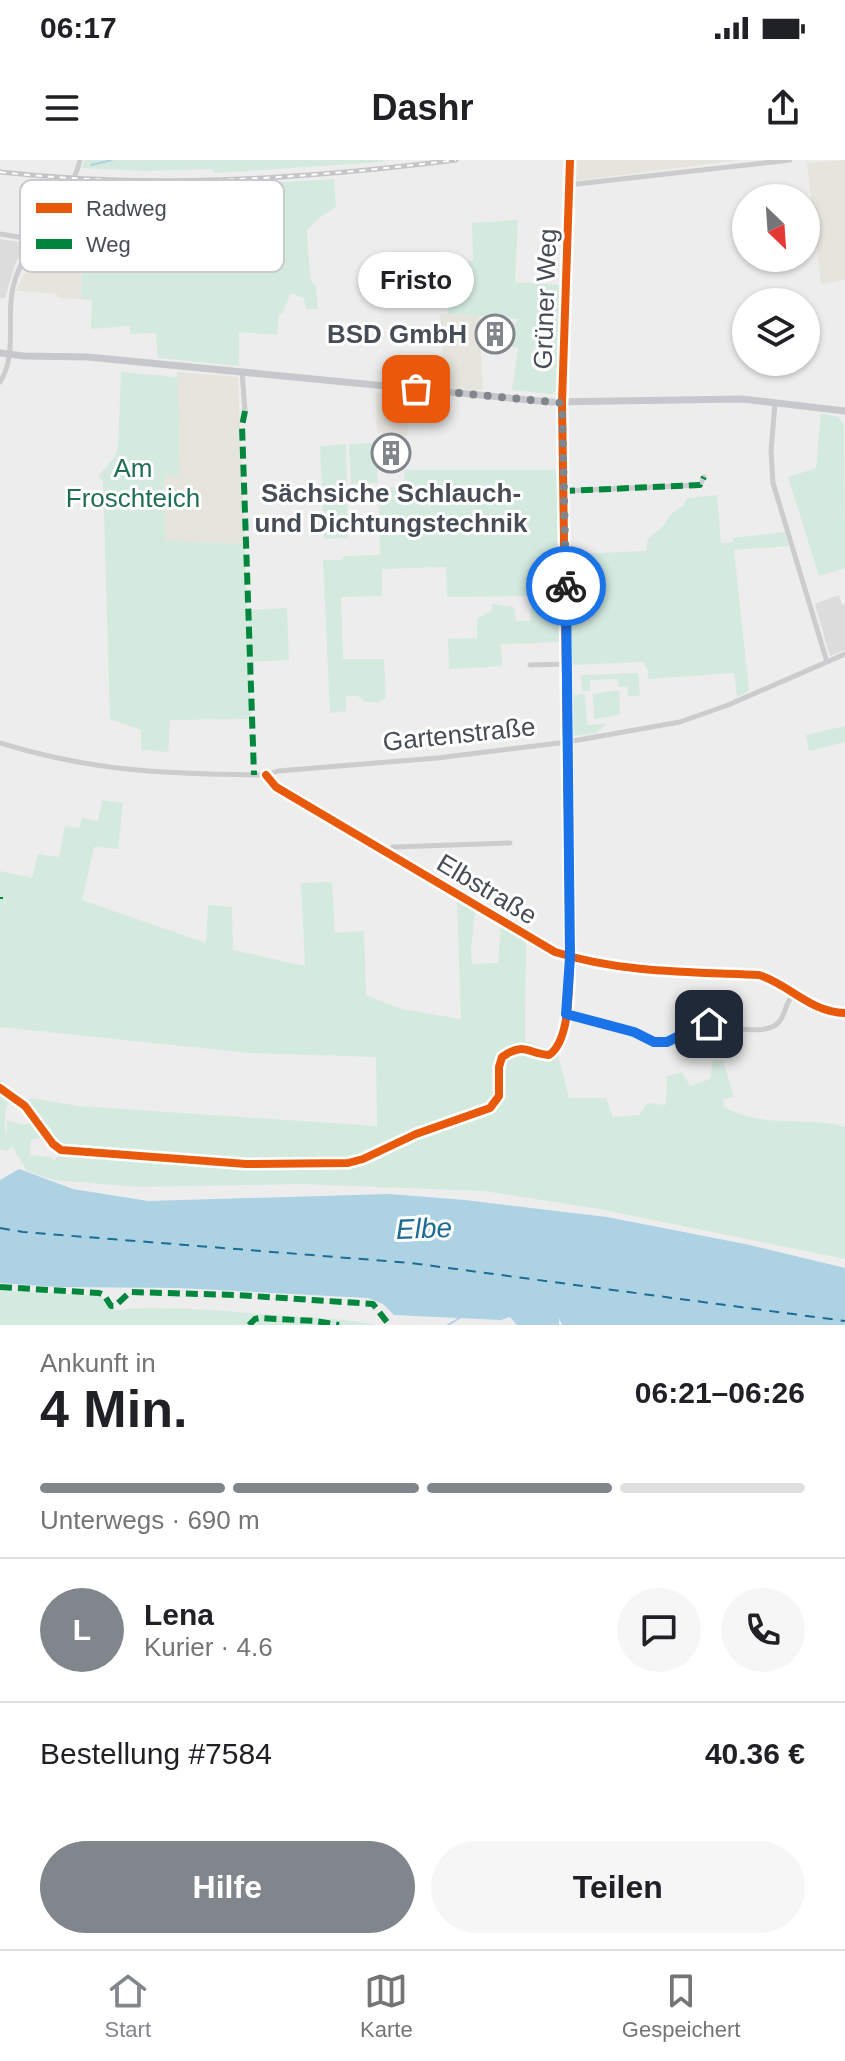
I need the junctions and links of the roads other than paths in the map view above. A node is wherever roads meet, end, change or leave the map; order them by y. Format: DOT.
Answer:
graph roads {
  1 [pos="80,160"];
  2 [pos="570,160"];
  3 [pos="790,160"];
  4 [pos="74,180"];
  5 [pos="568,185"];
  6 [pos="0,234"];
  7 [pos="20,237"];
  8 [pos="20,269"];
  9 [pos="0,353"];
  10 [pos="11,354"];
  11 [pos="242,372"];
  12 [pos="0,382"];
  13 [pos="776,402"];
  14 [pos="562,403"];
  15 [pos="245,411"];
  16 [pos="845,411"];
  17 [pos="704,477"];
  18 [pos="563,491"];
  19 [pos="845,654"];
  20 [pos="827,662"];
  21 [pos="567,664"];
  22 [pos="530,665"];
  23 [pos="567,742"];
  24 [pos="0,743"];
  25 [pos="266,775"];
  26 [pos="510,843"];
  27 [pos="387,853"];
  28 [pos="570,957"];
  29 [pos="793,995"];
  30 [pos="845,1013"];
  1 -- 4 [label="street"];
  2 -- 5 [label="street, Grüner Weg"];
  3 -- 5 [label="street"];
  5 -- 14 [label="street, Grüner Weg"];
  6 -- 7 [label="street"];
  8 -- 10 [label="street"];
  9 -- 10 [label="main road"];
  10 -- 11 [label="main road"];
  10 -- 12 [label="street"];
  11 -- 14 [label="main road"];
  11 -- 15 [label="street"];
  13 -- 14 [label="main road"];
  13 -- 16 [label="main road"];
  13 -- 20 [label="street"];
  14 -- 18 [label="street, Grüner Weg"];
  17 -- 18 [label="street"];
  18 -- 21 [label="street, Grüner Weg"];
  19 -- 20 [label="street, Gartenstraße"];
  20 -- 23 [label="street, Gartenstraße"];
  21 -- 22 [label="street"];
  21 -- 23 [label="street, Grüner Weg"];
  23 -- 25 [label="street, Gartenstraße"];
  23 -- 28 [label="street, Grüner Weg"];
  24 -- 25 [label="street, Gartenstraße"];
  25 -- 27 [label="street, Elbstraße"];
  26 -- 27 [label="street"];
  27 -- 28 [label="street, Elbstraße"];
  28 -- 29 [label="street, Elbstraße"];
  28 -- 29 [label="street, Grüner Weg"];
  29 -- 30 [label="street, Elbstraße"];
}
